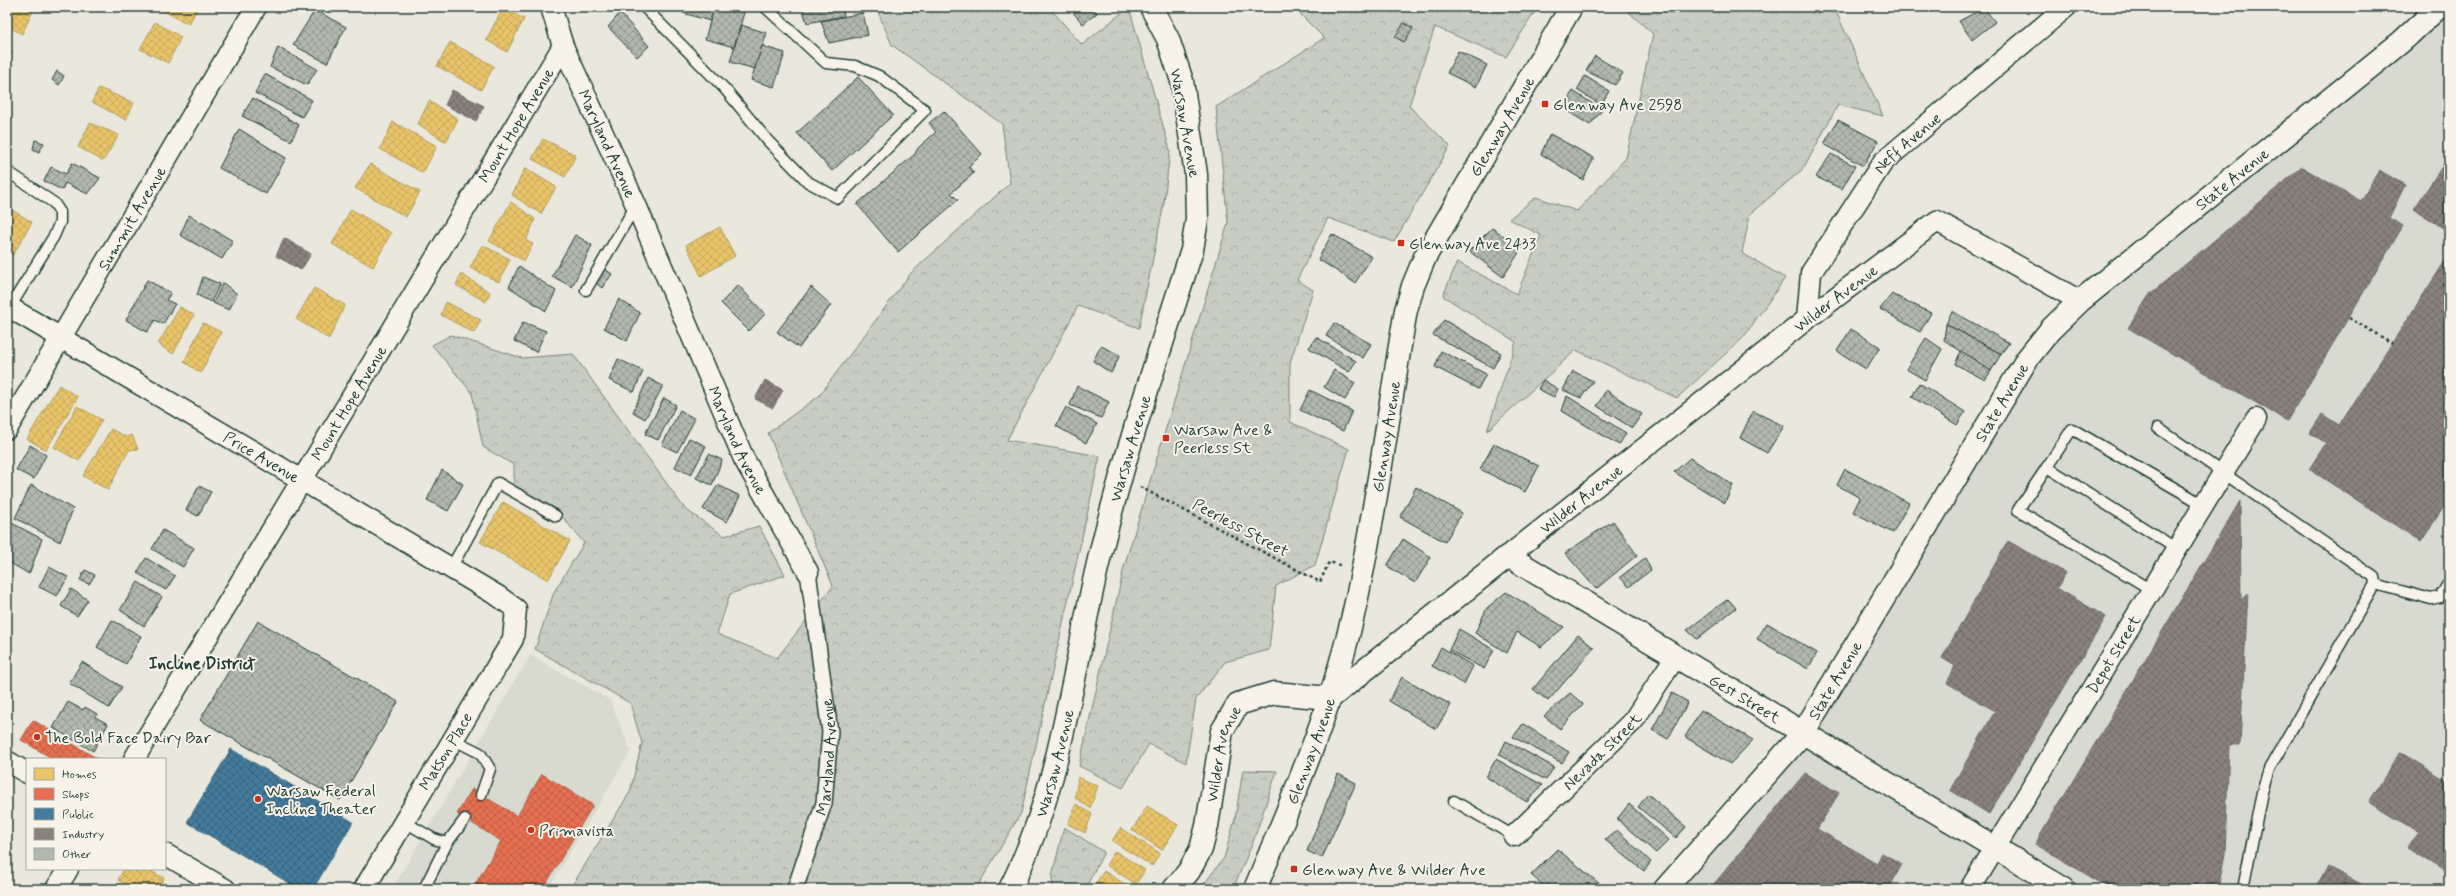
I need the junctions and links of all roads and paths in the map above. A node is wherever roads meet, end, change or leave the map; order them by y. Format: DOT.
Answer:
graph roads {
  1 [pos="256,7"];
  2 [pos="551,7"];
  3 [pos="644,7"];
  4 [pos="765,7"];
  5 [pos="1151,7"];
  6 [pos="1571,7"];
  7 [pos="2066,7"];
  8 [pos="2439,7"];
  9 [pos="563,46"];
  10 [pos="7,171"];
  11 [pos="636,205"];
  12 [pos="586,290"];
  13 [pos="2080,302"];
  14 [pos="8,307"];
  15 [pos="2349,318"];
  16 [pos="1807,320"];
  17 [pos="61,338"];
  18 [pos="2392,342"];
  19 [pos="2256,419"];
  20 [pos="2158,428"];
  21 [pos="7,429"];
  22 [pos="2047,468"];
  23 [pos="2222,474"];
  24 [pos="1121,478"];
  25 [pos="302,482"];
  26 [pos="2204,505"];
  27 [pos="556,516"];
  28 [pos="2177,549"];
  29 [pos="1508,556"];
  30 [pos="1340,566"];
  31 [pos="451,568"];
  32 [pos="808,572"];
  33 [pos="2449,582"];
  34 [pos="2375,584"];
  35 [pos="2152,590"];
  36 [pos="516,610"];
  37 [pos="1676,656"];
  38 [pos="1330,698"];
  39 [pos="1803,733"];
  40 [pos="452,739"];
  41 [pos="135,758"];
  42 [pos="7,761"];
  43 [pos="26,772"];
  44 [pos="481,795"];
  45 [pos="1454,802"];
  46 [pos="465,819"];
  47 [pos="403,821"];
  48 [pos="1514,836"];
  49 [pos="447,843"];
  50 [pos="1995,848"];
  51 [pos="166,855"];
  52 [pos="67,870"];
  53 [pos="56,889"];
  54 [pos="225,889"];
  55 [pos="364,889"];
  56 [pos="424,889"];
  57 [pos="795,889"];
  58 [pos="1010,889"];
  59 [pos="1174,889"];
  60 [pos="1255,889"];
  61 [pos="1665,889"];
  62 [pos="1970,889"];
  63 [pos="2064,889"];
  64 [pos="2244,889"];
  1 -- 17 [label="street, Summit Avenue"];
  2 -- 9 [label="street, Maryland Avenue"];
  3 -- 4 [label="lane"];
  5 -- 24 [label="main road, Warsaw Avenue"];
  6 -- 38 [label="main road, Glenway Avenue"];
  7 -- 16 [label="street, Neff Avenue"];
  8 -- 13 [label="main road, State Avenue"];
  9 -- 11 [label="street, Maryland Avenue"];
  9 -- 25 [label="street, Mount Hope Avenue"];
  10 -- 14 [label="lane"];
  11 -- 12 [label="lane"];
  11 -- 32 [label="street, Maryland Avenue"];
  13 -- 16 [label="street, Wilder Avenue"];
  13 -- 39 [label="main road, State Avenue"];
  14 -- 17 [label="street, Price Avenue"];
  15 -- 18 [label="path"];
  16 -- 29 [label="street, Wilder Avenue"];
  17 -- 21 [label="street, Summit Avenue"];
  17 -- 25 [label="street, Price Avenue"];
  19 -- 23 [label="street, Depot Street"];
  20 -- 23 [label="lane"];
  22 -- 26 [label="lane"];
  22 -- 28 [label="lane"];
  22 -- 35 [label="lane"];
  23 -- 26 [label="street, Depot Street"];
  23 -- 34 [label="lane"];
  24 -- 30 [label="path, Peerless Street"];
  24 -- 58 [label="main road, Warsaw Avenue"];
  25 -- 31 [label="street, Price Avenue"];
  25 -- 41 [label="street, Mount Hope Avenue"];
  26 -- 28 [label="street, Depot Street"];
  27 -- 31 [label="lane"];
  28 -- 35 [label="street, Depot Street"];
  29 -- 37 [label="main road, Gest Street"];
  29 -- 38 [label="main road, Wilder Avenue"];
  31 -- 36 [label="street, Price Avenue"];
  32 -- 57 [label="street, Maryland Avenue"];
  33 -- 34 [label="lane"];
  34 -- 64 [label="lane"];
  35 -- 50 [label="street, Depot Street"];
  36 -- 40 [label="street, Matson Place"];
  37 -- 39 [label="main road, Gest Street"];
  37 -- 48 [label="street, Nevada Street"];
  38 -- 59 [label="main road, Wilder Avenue"];
  38 -- 60 [label="main road, Glenway Avenue"];
  39 -- 50 [label="main road, Gest Street"];
  39 -- 61 [label="main road, State Avenue"];
  40 -- 44 [label="lane"];
  40 -- 47 [label="street, Matson Place"];
  42 -- 43 [label="street"];
  45 -- 48 [label="lane"];
  46 -- 49 [label="lane"];
  47 -- 49 [label="lane"];
  47 -- 55 [label="street, Matson Place"];
  49 -- 56 [label="lane"];
  50 -- 62 [label="street, Depot Street"];
  50 -- 63 [label="main road, Gest Street"];
  51 -- 54 [label="street"];
  52 -- 53 [label="street"];
}
